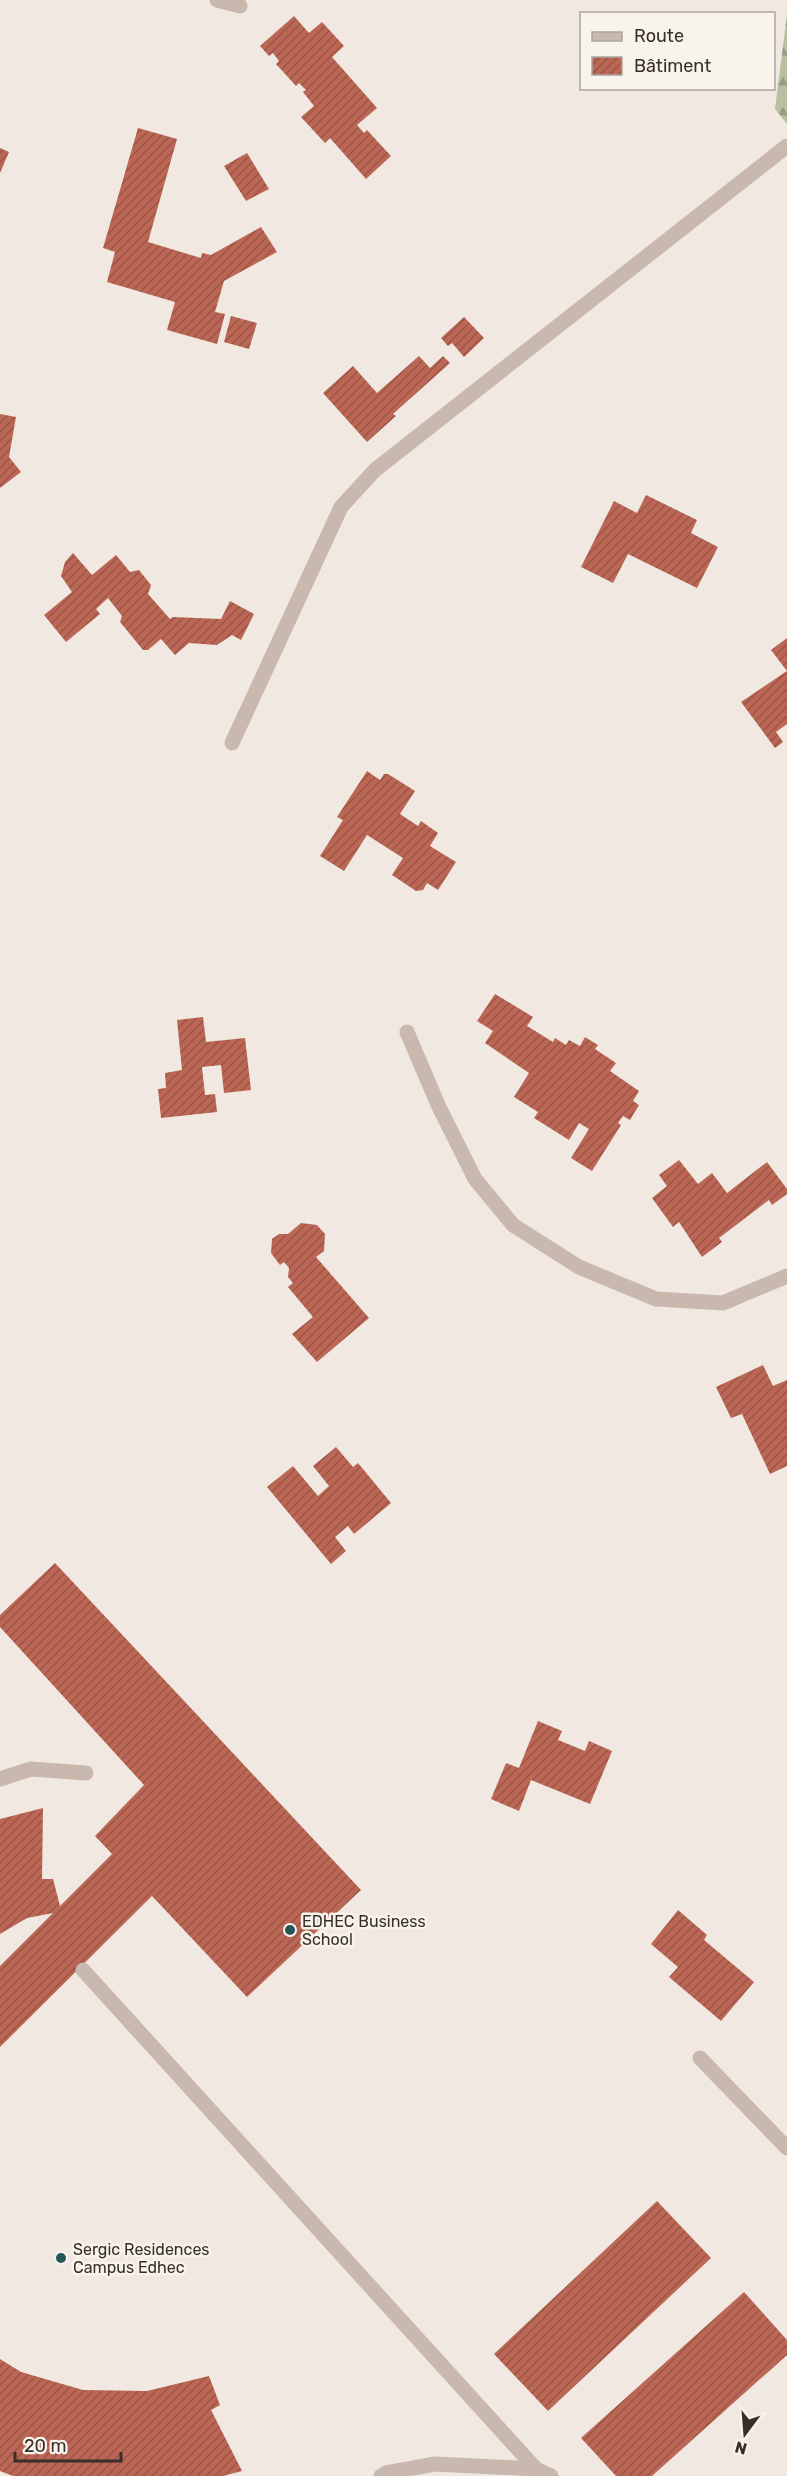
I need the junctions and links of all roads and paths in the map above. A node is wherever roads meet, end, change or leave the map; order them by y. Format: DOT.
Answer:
graph roads {
  1 [pos="217,0"];
  2 [pos="240,6"];
  3 [pos="787,146"];
  4 [pos="232,743"];
  5 [pos="407,1032"];
  6 [pos="787,1276"];
  7 [pos="86,1773"];
  8 [pos="0,1779"];
  9 [pos="83,1970"];
  10 [pos="700,2058"];
  11 [pos="787,2148"];
  12 [pos="536,2469"];
  13 [pos="381,2476"];
  14 [pos="551,2476"];
  1 -- 2 [label="street"];
  3 -- 4 [label="street"];
  5 -- 6 [label="street"];
  7 -- 8 [label="street"];
  9 -- 12 [label="street"];
  10 -- 11 [label="street"];
  12 -- 13 [label="street"];
  12 -- 14 [label="street"];
}
